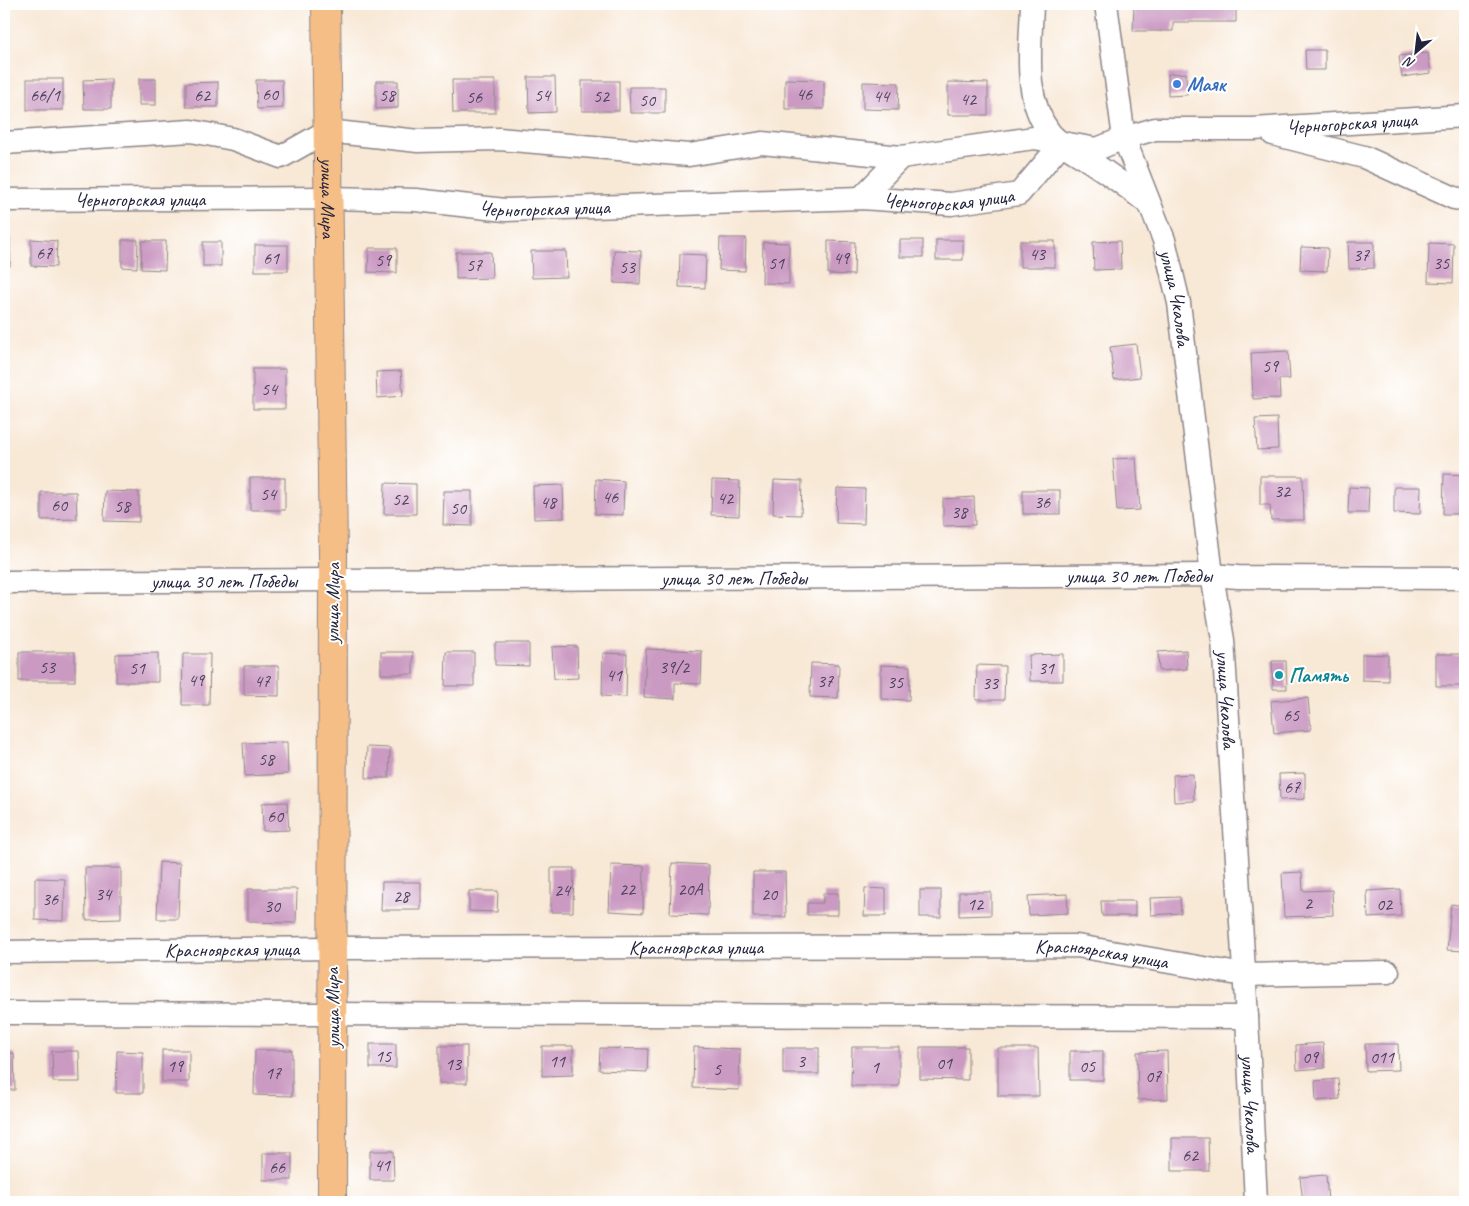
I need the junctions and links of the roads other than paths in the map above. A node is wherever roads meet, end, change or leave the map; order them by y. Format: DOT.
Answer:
graph roads {
  1 [pos="326,4"];
  2 [pos="1032,4"];
  3 [pos="1042,4"];
  4 [pos="1106,4"];
  5 [pos="1465,116"];
  6 [pos="1252,129"];
  7 [pos="327,131"];
  8 [pos="1124,138"];
  9 [pos="4,143"];
  10 [pos="1062,143"];
  11 [pos="901,156"];
  12 [pos="328,198"];
  13 [pos="861,198"];
  14 [pos="4,200"];
  15 [pos="1465,200"];
  16 [pos="1149,204"];
  17 [pos="1212,575"];
  18 [pos="1465,578"];
  19 [pos="332,581"];
  20 [pos="4,582"];
  21 [pos="331,948"];
  22 [pos="4,952"];
  23 [pos="1388,972"];
  24 [pos="1244,975"];
  25 [pos="4,1013"];
  26 [pos="333,1013"];
  27 [pos="1247,1017"];
  28 [pos="332,1202"];
  29 [pos="1256,1202"];
  1 -- 7 [label="main road, улица Мира"];
  2 -- 3 [label="street"];
  2 -- 10 [label="street, улица Чкалова"];
  4 -- 8 [label="street, улица Чкалова"];
  5 -- 6 [label="street, Черногорская улица"];
  6 -- 8 [label="street, Черногорская улица"];
  6 -- 15 [label="street"];
  7 -- 9 [label="street"];
  7 -- 11 [label="street, Черногорская улица"];
  7 -- 12 [label="main road, улица Мира"];
  8 -- 10 [label="street, Черногорская улица"];
  8 -- 16 [label="street, улица Чкалова"];
  10 -- 11 [label="street, Черногорская улица"];
  10 -- 13 [label="street, Черногорская улица"];
  10 -- 16 [label="street, улица Чкалова"];
  11 -- 13 [label="street"];
  12 -- 13 [label="street, Черногорская улица"];
  12 -- 14 [label="street, Черногорская улица"];
  12 -- 19 [label="main road, улица Мира"];
  16 -- 17 [label="street, улица Чкалова"];
  17 -- 18 [label="street, улица 30 лет Победы"];
  17 -- 19 [label="street, улица 30 лет Победы"];
  17 -- 24 [label="street, улица Чкалова"];
  19 -- 20 [label="street, улица 30 лет Победы"];
  19 -- 21 [label="main road, улица Мира"];
  21 -- 22 [label="street, Красноярская улица"];
  21 -- 24 [label="street, Красноярская улица"];
  21 -- 26 [label="main road, улица Мира"];
  23 -- 24 [label="street, Красноярская улица"];
  24 -- 27 [label="street, улица Чкалова"];
  25 -- 26 [label="street"];
  26 -- 27 [label="street"];
  26 -- 28 [label="main road, улица Мира"];
  27 -- 29 [label="street, улица Чкалова"];
}
